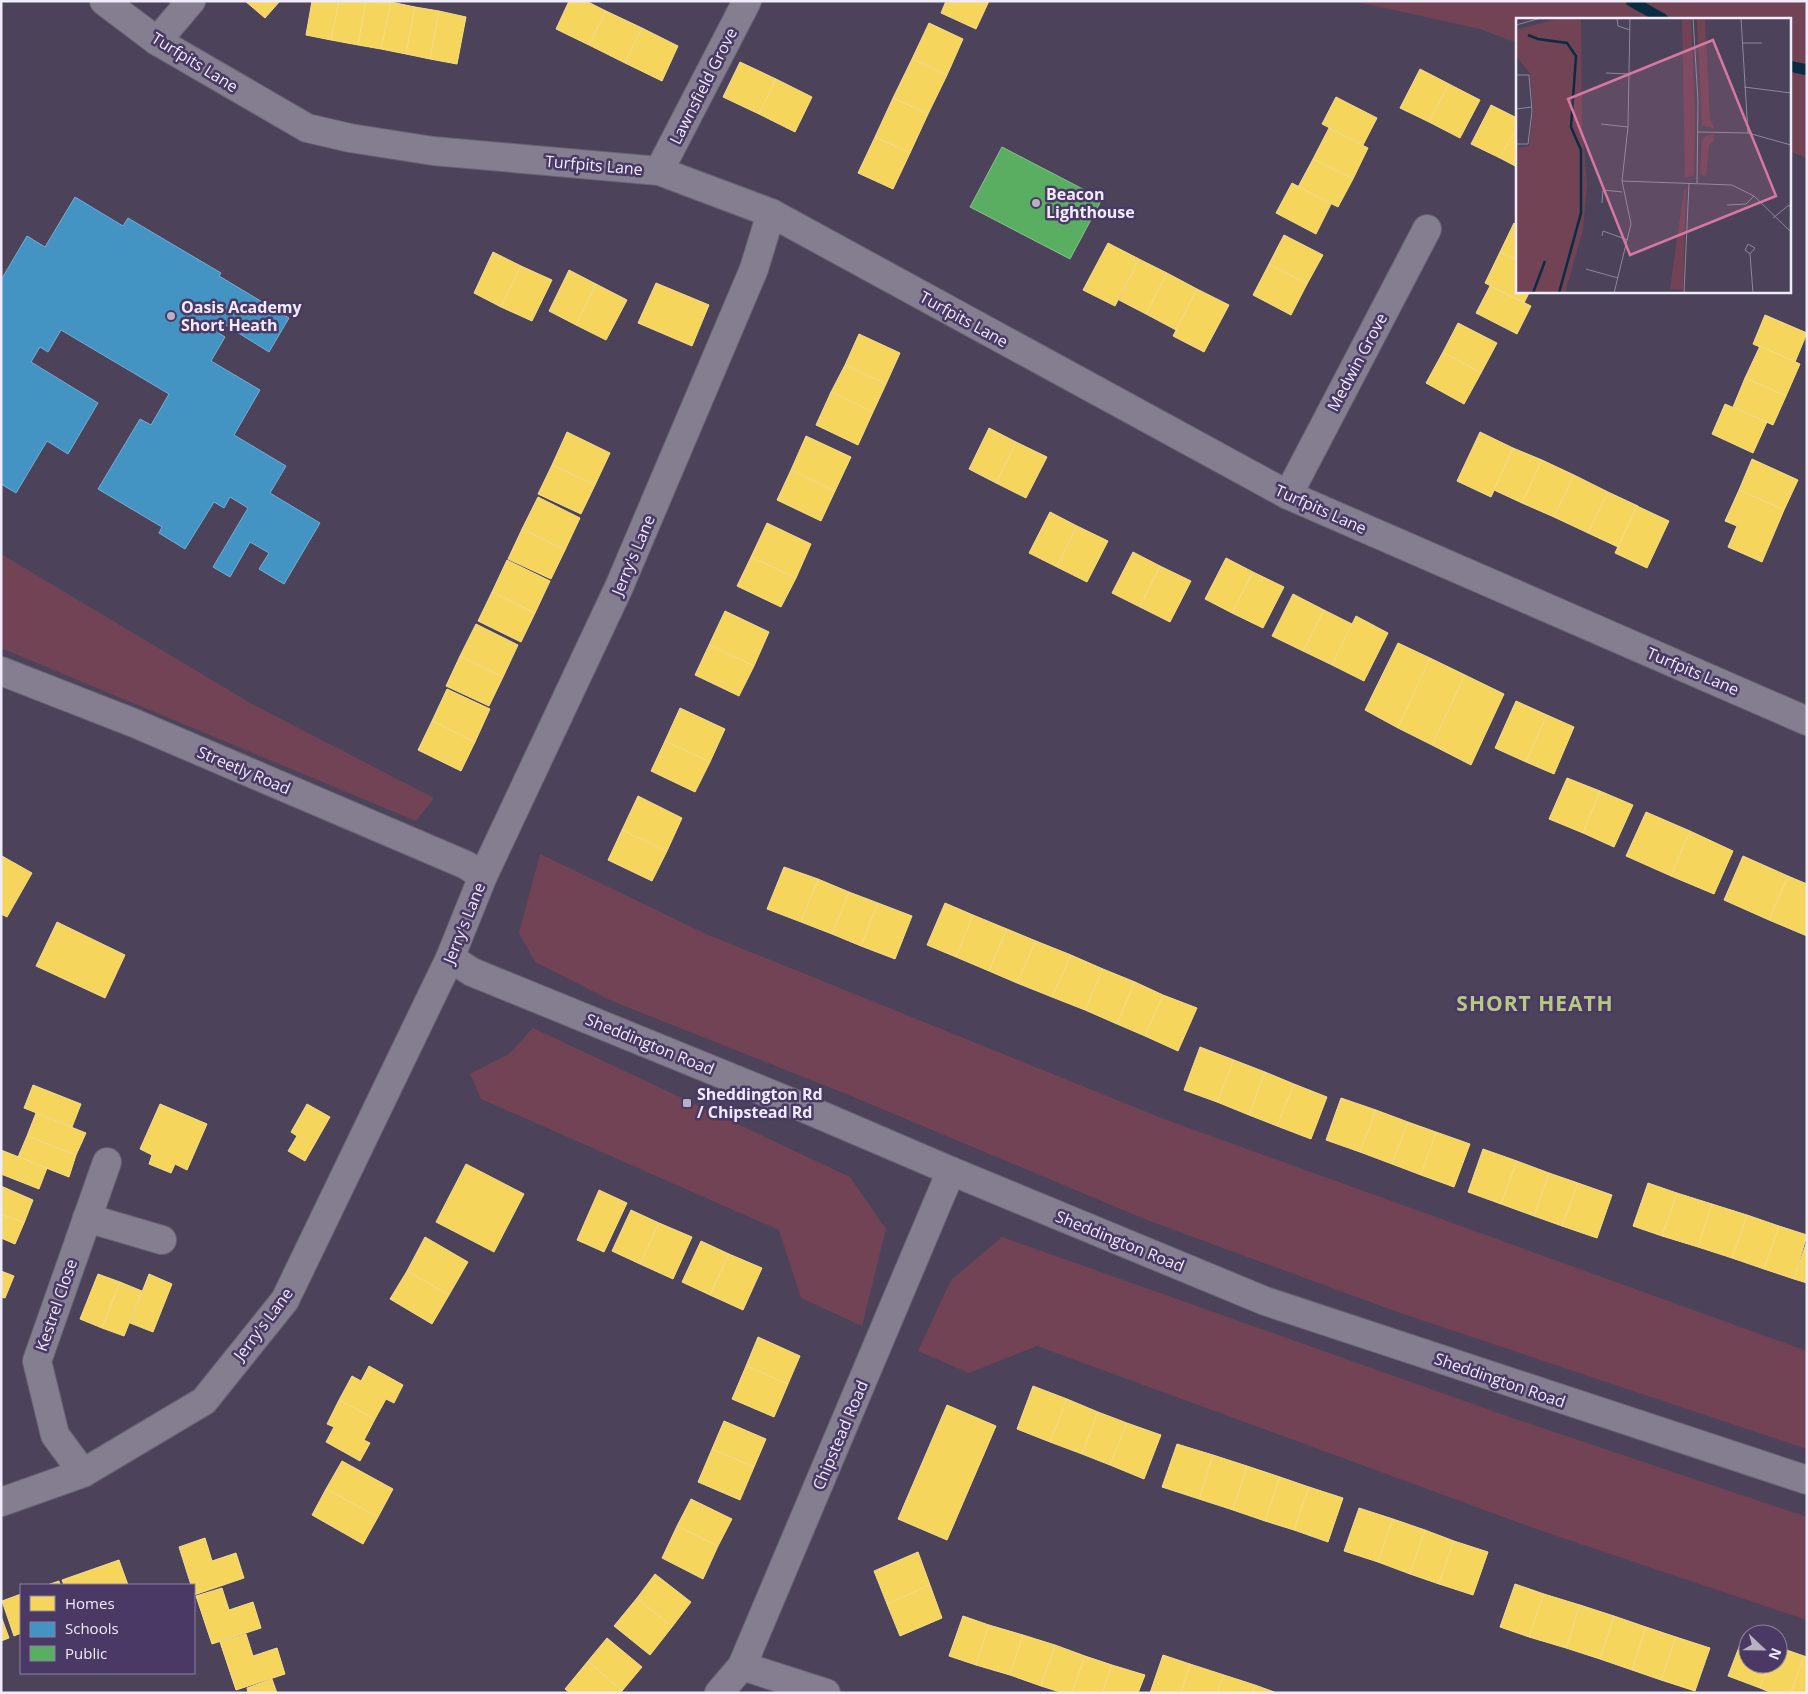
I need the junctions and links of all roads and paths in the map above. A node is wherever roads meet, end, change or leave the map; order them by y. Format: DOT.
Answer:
graph roads {
  1 [pos="104,1"];
  2 [pos="190,1"];
  3 [pos="746,1"];
  4 [pos="157,41"];
  5 [pos="659,171"];
  6 [pos="771,213"];
  7 [pos="1427,230"];
  8 [pos="1288,495"];
  9 [pos="1,671"];
  10 [pos="1807,721"];
  11 [pos="484,876"];
  12 [pos="450,958"];
  13 [pos="107,1162"];
  14 [pos="951,1171"];
  15 [pos="87,1218"];
  16 [pos="162,1240"];
  17 [pos="84,1473"];
  18 [pos="1807,1480"];
  19 [pos="1,1502"];
  20 [pos="742,1666"];
  21 [pos="719,1693"];
  22 [pos="826,1693"];
  1 -- 4 [label="street, Turfpits Lane"];
  2 -- 4 [label="street"];
  3 -- 5 [label="street, Lawnsfield Grove"];
  4 -- 5 [label="street, Turfpits Lane"];
  5 -- 6 [label="street, Turfpits Lane"];
  6 -- 8 [label="street, Turfpits Lane"];
  6 -- 11 [label="street, Jerry's Lane"];
  7 -- 8 [label="street, Medwin Grove"];
  8 -- 10 [label="street, Turfpits Lane"];
  9 -- 11 [label="street, Streetly Road"];
  11 -- 12 [label="street, Jerry's Lane"];
  12 -- 14 [label="street, Sheddington Road"];
  12 -- 17 [label="street, Jerry's Lane"];
  13 -- 15 [label="street, Kestrel Close"];
  14 -- 18 [label="street, Sheddington Road"];
  14 -- 20 [label="street, Chipstead Road"];
  15 -- 16 [label="street"];
  15 -- 17 [label="street, Kestrel Close"];
  17 -- 19 [label="street, Jerry's Lane"];
  20 -- 21 [label="street, Chipstead Road"];
  20 -- 22 [label="street"];
}
